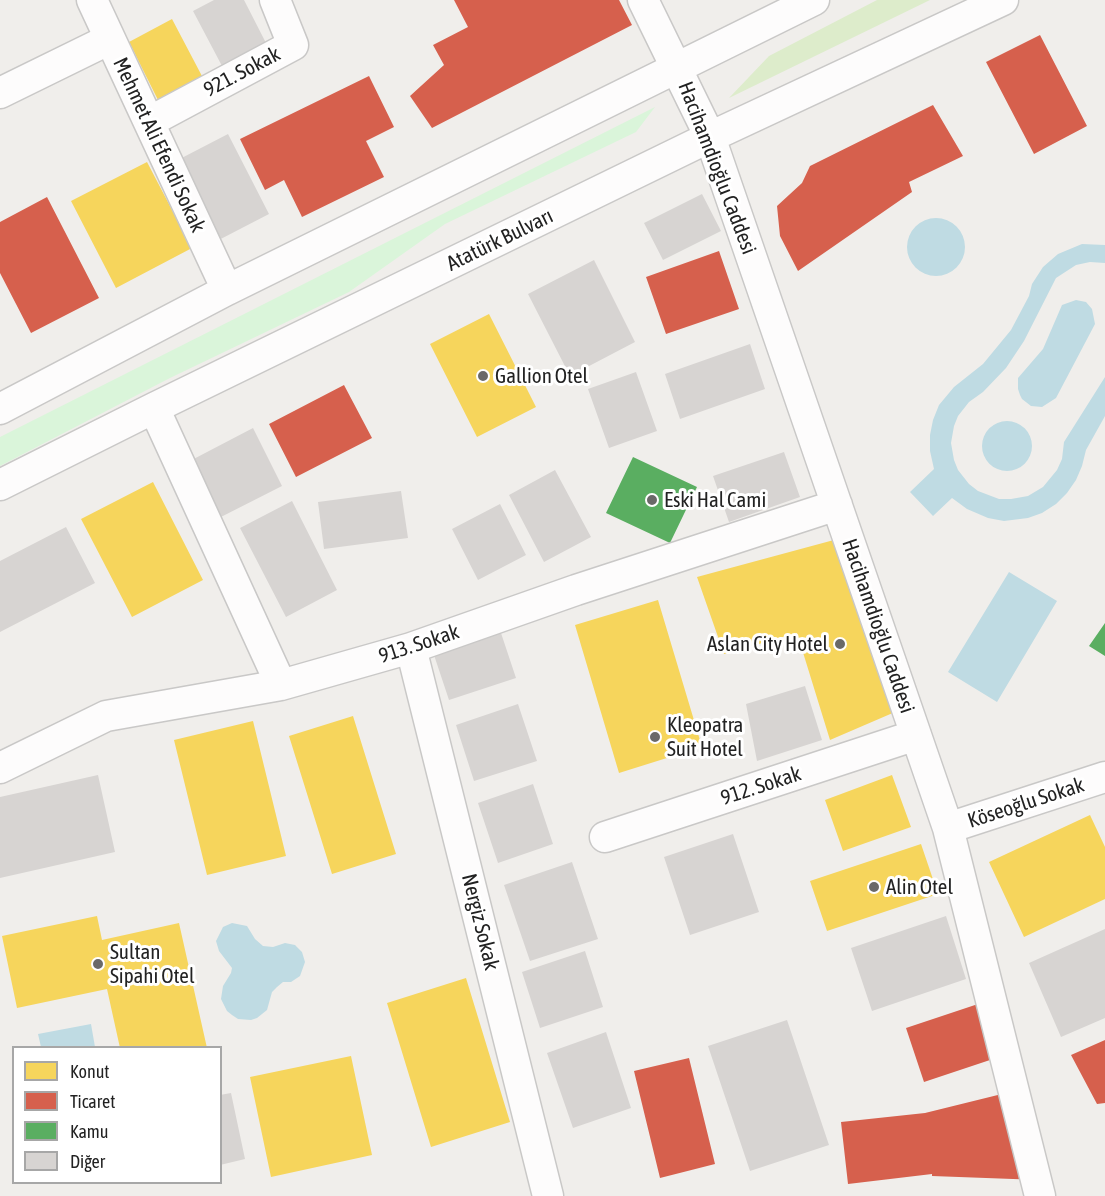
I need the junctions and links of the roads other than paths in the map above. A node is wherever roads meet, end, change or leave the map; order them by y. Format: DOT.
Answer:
graph roads {
  1 [pos="92,0"];
  2 [pos="275,0"];
  3 [pos="643,0"];
  4 [pos="814,0"];
  5 [pos="1003,0"];
  6 [pos="110,39"];
  7 [pos="678,68"];
  8 [pos="0,93"];
  9 [pos="149,122"];
  10 [pos="710,137"];
  11 [pos="226,290"];
  12 [pos="154,408"];
  13 [pos="0,409"];
  14 [pos="0,485"];
  15 [pos="837,505"];
  16 [pos="411,648"];
  17 [pos="281,685"];
  18 [pos="916,735"];
  19 [pos="0,768"];
  20 [pos="1105,777"];
  21 [pos="948,828"];
  22 [pos="605,837"];
  23 [pos="548,1196"];
  24 [pos="1040,1196"];
  1 -- 6 [label="street, Mehmet Ali Efendi Sokak"];
  2 -- 9 [label="street, 921. Sokak"];
  3 -- 7 [label="street, Hacihamdioğlu Caddesi"];
  4 -- 7 [label="street"];
  5 -- 10 [label="street, Atatürk Bulvarı"];
  6 -- 8 [label="street"];
  6 -- 9 [label="street, Mehmet Ali Efendi Sokak"];
  7 -- 10 [label="street, Hacihamdioğlu Caddesi"];
  7 -- 11 [label="street"];
  9 -- 11 [label="street, Mehmet Ali Efendi Sokak"];
  10 -- 12 [label="street, Atatürk Bulvarı"];
  10 -- 15 [label="street, Hacihamdioğlu Caddesi"];
  11 -- 13 [label="street"];
  12 -- 14 [label="street, Atatürk Bulvarı"];
  12 -- 17 [label="street"];
  15 -- 16 [label="street, 913. Sokak"];
  15 -- 18 [label="street, Hacihamdioğlu Caddesi"];
  16 -- 17 [label="street, 913. Sokak"];
  16 -- 23 [label="street, Nergiz Sokak"];
  17 -- 19 [label="street, 913. Sokak"];
  18 -- 21 [label="street, Hacihamdioğlu Caddesi"];
  18 -- 22 [label="street, 912. Sokak"];
  20 -- 21 [label="street, Köseoğlu Sokak"];
  21 -- 24 [label="street, Hacihamdioğlu Caddesi"];
}
